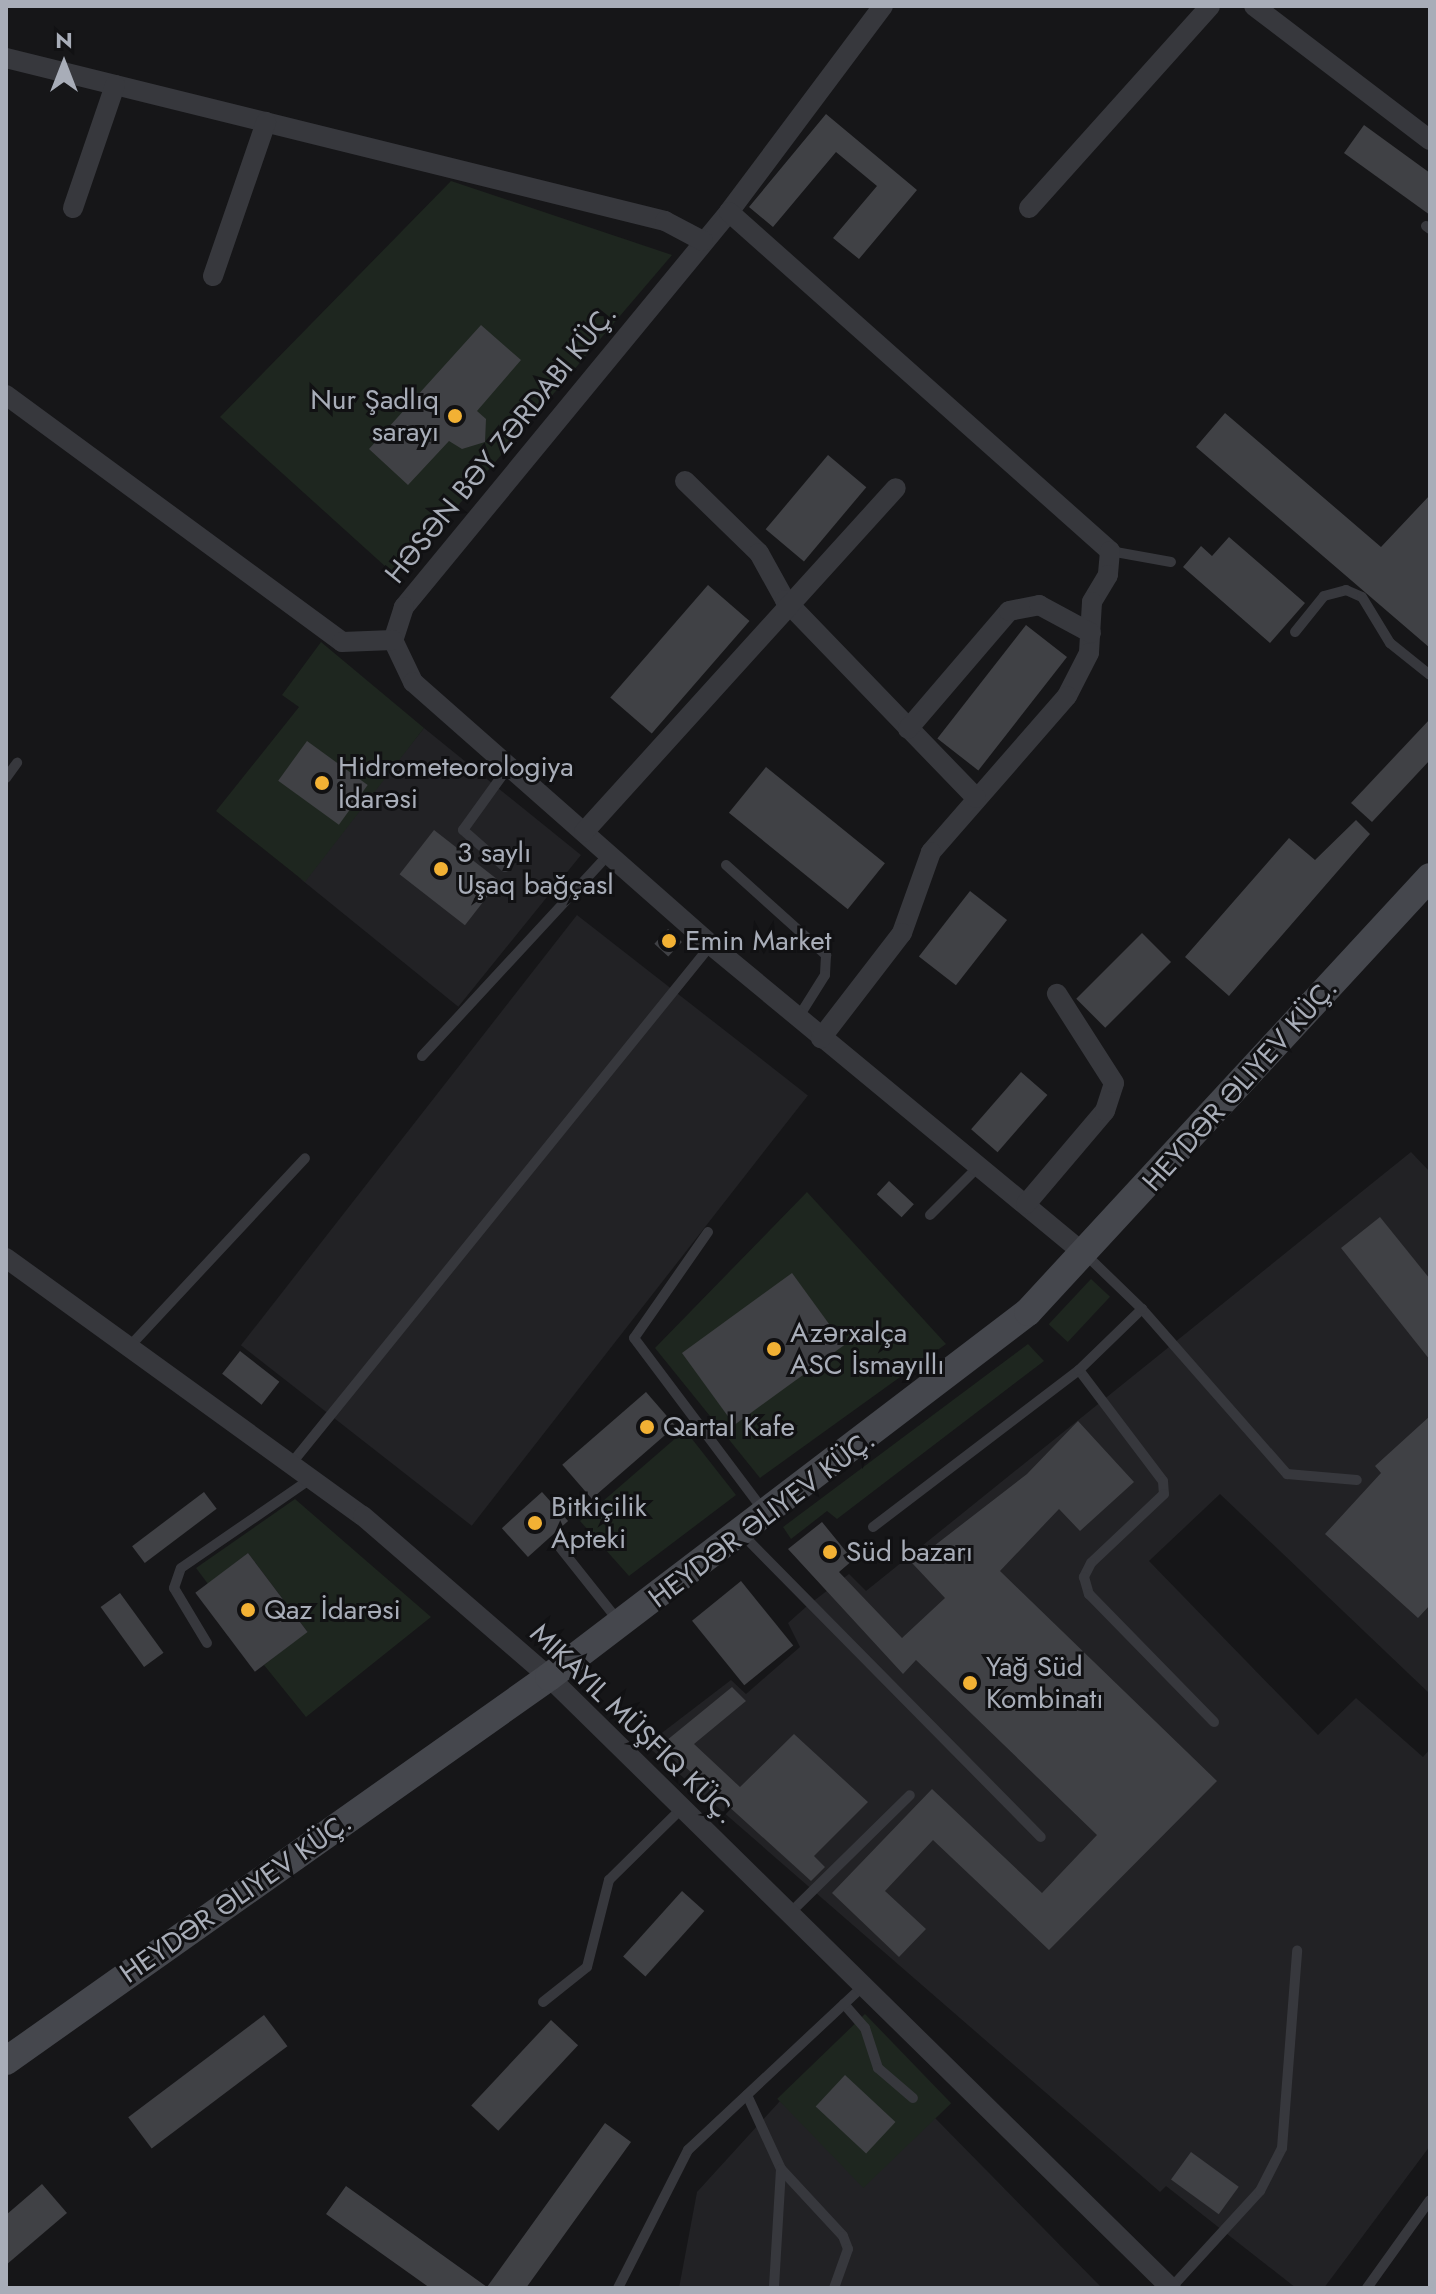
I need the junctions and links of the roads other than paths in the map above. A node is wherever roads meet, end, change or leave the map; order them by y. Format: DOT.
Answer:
graph roads {
  1 [pos="883,6"];
  2 [pos="1210,6"];
  3 [pos="1254,6"];
  4 [pos="6,58"];
  5 [pos="115,85"];
  6 [pos="266,122"];
  7 [pos="1430,140"];
  8 [pos="73,208"];
  9 [pos="1029,208"];
  10 [pos="729,212"];
  11 [pos="703,241"];
  12 [pos="213,276"];
  13 [pos="6,395"];
  14 [pos="685,481"];
  15 [pos="896,488"];
  16 [pos="1110,551"];
  17 [pos="1171,562"];
  18 [pos="791,606"];
  19 [pos="1295,632"];
  20 [pos="1091,633"];
  21 [pos="393,640"];
  22 [pos="1430,675"];
  23 [pos="908,729"];
  24 [pos="17,763"];
  25 [pos="509,766"];
  26 [pos="6,778"];
  27 [pos="976,798"];
  28 [pos="584,832"];
  29 [pos="609,854"];
  30 [pos="726,865"];
  31 [pos="505,867"];
  32 [pos="1430,877"];
  33 [pos="711,945"];
  34 [pos="1057,994"];
  35 [pos="798,1018"];
  36 [pos="821,1038"];
  37 [pos="422,1056"];
  38 [pos="305,1158"];
  39 [pos="979,1166"];
  40 [pos="1026,1204"];
  41 [pos="930,1215"];
  42 [pos="708,1232"];
  43 [pos="1085,1254"];
  44 [pos="6,1258"];
  45 [pos="1142,1309"];
  46 [pos="129,1347"];
  47 [pos="1079,1370"];
  48 [pos="291,1464"];
  49 [pos="312,1478"];
  50 [pos="1357,1480"];
  51 [pos="768,1517"];
  52 [pos="873,1527"];
  53 [pos="743,1535"];
  54 [pos="558,1545"];
  55 [pos="621,1625"];
  56 [pos="207,1643"];
  57 [pos="549,1677"];
  58 [pos="1214,1722"];
  59 [pos="910,1795"];
  60 [pos="681,1809"];
  61 [pos="1041,1837"];
  62 [pos="790,1913"];
  63 [pos="1297,1951"];
  64 [pos="862,1987"];
  65 [pos="543,2002"];
  66 [pos="844,2004"];
  67 [pos="6,2061"];
  68 [pos="747,2095"];
  69 [pos="913,2098"];
  70 [pos="781,2169"];
  71 [pos="1430,2200"];
  72 [pos="618,2288"];
  73 [pos="774,2288"];
  74 [pos="834,2288"];
  75 [pos="1171,2288"];
  76 [pos="1367,2288"];
  1 -- 10 [label="street, HƏSƏN BƏY ZƏRDABI KÜÇ."];
  2 -- 9 [label="street"];
  3 -- 7 [label="street"];
  4 -- 5 [label="street"];
  5 -- 6 [label="street"];
  5 -- 8 [label="street"];
  6 -- 11 [label="street"];
  6 -- 12 [label="street"];
  10 -- 11 [label="street, HƏSƏN BƏY ZƏRDABI KÜÇ."];
  10 -- 16 [label="street"];
  11 -- 21 [label="street, HƏSƏN BƏY ZƏRDABI KÜÇ."];
  13 -- 21 [label="street"];
  14 -- 18 [label="street"];
  15 -- 18 [label="street"];
  16 -- 17 [label="lane"];
  16 -- 20 [label="street"];
  18 -- 23 [label="street"];
  18 -- 28 [label="street"];
  19 -- 22 [label="lane"];
  20 -- 23 [label="street"];
  20 -- 27 [label="street"];
  21 -- 25 [label="street"];
  23 -- 27 [label="street"];
  24 -- 26 [label="lane"];
  25 -- 28 [label="street"];
  25 -- 31 [label="lane"];
  27 -- 36 [label="street"];
  28 -- 29 [label="street"];
  29 -- 33 [label="street"];
  29 -- 37 [label="lane"];
  30 -- 35 [label="lane"];
  32 -- 43 [label="main road, HEYDƏR ƏLIYEV KÜÇ."];
  33 -- 35 [label="street"];
  33 -- 48 [label="lane"];
  34 -- 40 [label="street"];
  35 -- 36 [label="street"];
  36 -- 39 [label="street"];
  38 -- 46 [label="lane"];
  39 -- 40 [label="street"];
  39 -- 41 [label="lane"];
  40 -- 43 [label="street"];
  42 -- 51 [label="lane"];
  43 -- 45 [label="lane"];
  43 -- 51 [label="main road, HEYDƏR ƏLIYEV KÜÇ."];
  44 -- 46 [label="street"];
  45 -- 47 [label="lane"];
  45 -- 50 [label="lane"];
  46 -- 48 [label="street"];
  47 -- 52 [label="lane"];
  47 -- 58 [label="lane"];
  48 -- 49 [label="street"];
  49 -- 56 [label="lane"];
  49 -- 57 [label="street"];
  51 -- 53 [label="main road, HEYDƏR ƏLIYEV KÜÇ."];
  53 -- 55 [label="main road, HEYDƏR ƏLIYEV KÜÇ."];
  53 -- 61 [label="lane"];
  54 -- 55 [label="lane"];
  55 -- 57 [label="main road, HEYDƏR ƏLIYEV KÜÇ."];
  57 -- 60 [label="street"];
  57 -- 67 [label="main road, HEYDƏR ƏLIYEV KÜÇ."];
  59 -- 62 [label="lane"];
  60 -- 62 [label="street"];
  60 -- 65 [label="lane"];
  62 -- 64 [label="street"];
  63 -- 75 [label="lane"];
  64 -- 66 [label="lane"];
  64 -- 75 [label="street"];
  66 -- 68 [label="lane"];
  66 -- 69 [label="lane"];
  68 -- 70 [label="lane"];
  68 -- 72 [label="lane"];
  70 -- 73 [label="lane"];
  70 -- 74 [label="lane"];
  71 -- 76 [label="lane"];
}
